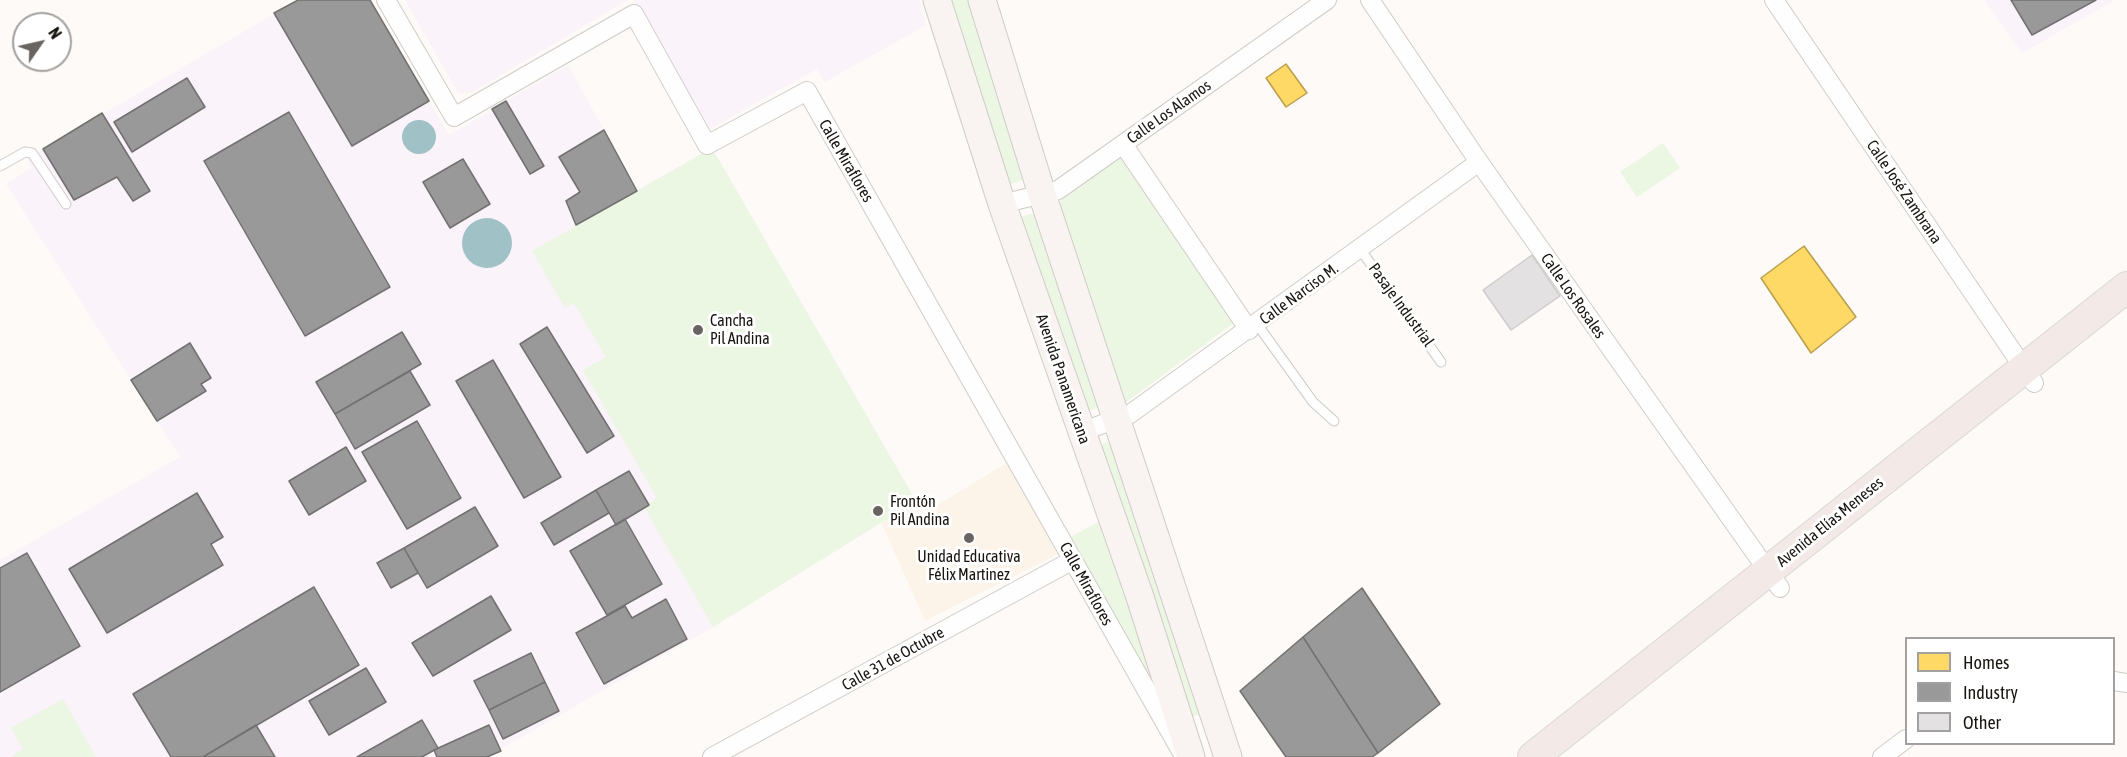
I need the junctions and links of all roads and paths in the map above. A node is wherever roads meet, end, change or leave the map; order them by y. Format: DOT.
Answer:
graph roads {
  1 [pos="386,0"];
  2 [pos="937,0"];
  3 [pos="982,0"];
  4 [pos="1327,0"];
  5 [pos="1371,0"];
  6 [pos="1774,0"];
  7 [pos="1123,144"];
  8 [pos="1479,162"];
  9 [pos="0,166"];
  10 [pos="1042,194"];
  11 [pos="66,204"];
  12 [pos="1002,204"];
  13 [pos="1360,249"];
  14 [pos="2127,287"];
  15 [pos="2127,308"];
  16 [pos="1253,327"];
  17 [pos="1441,362"];
  18 [pos="2030,376"];
  19 [pos="1117,420"];
  20 [pos="1335,421"];
  21 [pos="1081,432"];
  22 [pos="1073,560"];
  23 [pos="1774,580"];
  24 [pos="1905,740"];
  25 [pos="743,749"];
  26 [pos="712,757"];
  27 [pos="1184,757"];
  28 [pos="1191,757"];
  29 [pos="1228,757"];
  30 [pos="1533,757"];
  31 [pos="1567,757"];
  32 [pos="1882,757"];
  1 -- 22 [label="street, Calle Miraflores"];
  2 -- 12 [label="main road, Avenida Panamericana"];
  3 -- 10 [label="main road"];
  4 -- 7 [label="street, Calle Los Alamos"];
  5 -- 8 [label="street, Calle Los Rosales"];
  6 -- 18 [label="street, Calle José Zambrana"];
  7 -- 10 [label="street, Calle Los Alamos"];
  7 -- 16 [label="street"];
  8 -- 13 [label="street, Calle Narciso M."];
  8 -- 23 [label="street, Calle Los Rosales"];
  9 -- 11 [label="lane"];
  10 -- 12 [label="street, Calle Los Alamos"];
  10 -- 19 [label="main road"];
  12 -- 21 [label="main road, Avenida Panamericana"];
  13 -- 16 [label="street, Calle Narciso M."];
  13 -- 17 [label="lane, Pasaje Industrial"];
  14 -- 18 [label="main road, Avenida Elías Meneses"];
  15 -- 18 [label="main road, Avenida Elías Meneses"];
  16 -- 19 [label="street, Calle Narciso M."];
  16 -- 20 [label="lane"];
  18 -- 23 [label="main road, Avenida Elías Meneses"];
  18 -- 23 [label="main road, Avenida Elías Meneses"];
  19 -- 21 [label="street, Calle Narciso M."];
  19 -- 29 [label="main road"];
  21 -- 28 [label="main road, Avenida Panamericana"];
  22 -- 25 [label="street, Calle 31 de Octubre"];
  22 -- 27 [label="street, Calle Miraflores"];
  23 -- 30 [label="main road, Avenida Elías Meneses"];
  23 -- 31 [label="main road, Avenida Elías Meneses"];
  24 -- 32 [label="street"];
  25 -- 26 [label="street, Calle 31 de Octubre"];
}
